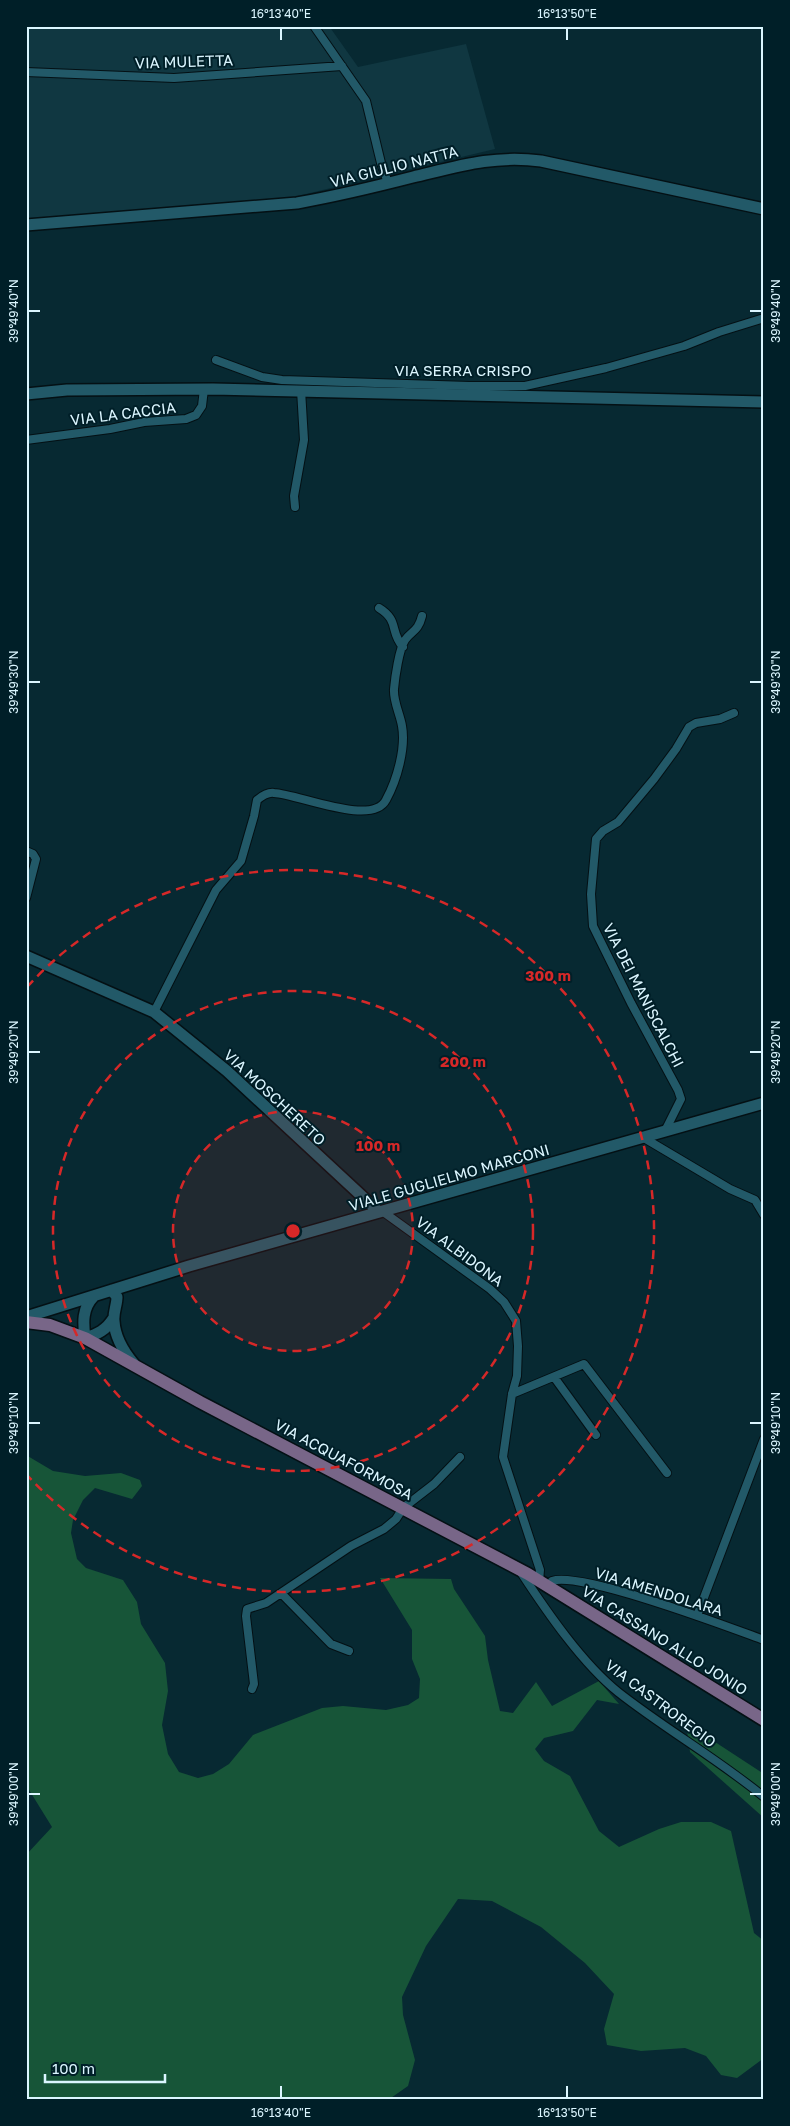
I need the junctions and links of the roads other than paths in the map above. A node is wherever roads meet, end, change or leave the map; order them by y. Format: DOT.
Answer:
graph roads {
  1 [pos="314,26"];
  2 [pos="342,66"];
  3 [pos="26,72"];
  4 [pos="388,184"];
  5 [pos="764,209"];
  6 [pos="26,225"];
  7 [pos="764,318"];
  8 [pos="216,360"];
  9 [pos="204,389"];
  10 [pos="301,390"];
  11 [pos="26,394"];
  12 [pos="764,402"];
  13 [pos="26,440"];
  14 [pos="295,507"];
  15 [pos="379,608"];
  16 [pos="422,616"];
  17 [pos="402,647"];
  18 [pos="734,713"];
  19 [pos="26,851"];
  20 [pos="26,898"];
  21 [pos="26,956"];
  22 [pos="150,1010"];
  23 [pos="764,1103"];
  24 [pos="665,1132"];
  25 [pos="644,1138"];
  26 [pos="380,1212"];
  27 [pos="764,1214"];
  28 [pos="114,1295"];
  29 [pos="94,1296"];
  30 [pos="26,1316"];
  31 [pos="113,1320"];
  32 [pos="26,1322"];
  33 [pos="85,1338"];
  34 [pos="134,1364"];
  35 [pos="554,1377"];
  36 [pos="512,1394"];
  37 [pos="596,1435"];
  38 [pos="764,1440"];
  39 [pos="460,1458"];
  40 [pos="667,1474"];
  41 [pos="403,1508"];
  42 [pos="520,1570"];
  43 [pos="544,1584"];
  44 [pos="281,1593"];
  45 [pos="697,1616"];
  46 [pos="764,1640"];
  47 [pos="349,1652"];
  48 [pos="252,1689"];
  49 [pos="764,1720"];
  50 [pos="764,1797"];
  1 -- 2 [label="street"];
  2 -- 3 [label="street, VIA MULETTA"];
  2 -- 4 [label="street"];
  4 -- 5 [label="street, VIA GIULIO NATTA"];
  4 -- 6 [label="street, VIA GIULIO NATTA"];
  7 -- 8 [label="street, VIA SERRA CRISPO"];
  9 -- 10 [label="street"];
  9 -- 11 [label="street"];
  9 -- 13 [label="street, VIA LA CACCIA"];
  10 -- 12 [label="street"];
  10 -- 14 [label="street"];
  15 -- 17 [label="street"];
  16 -- 17 [label="street"];
  17 -- 22 [label="street"];
  18 -- 24 [label="street, VIA DEI MANISCALCHI"];
  19 -- 20 [label="street"];
  21 -- 22 [label="street, VIA MOSCHERETO"];
  22 -- 26 [label="street, VIA MOSCHERETO"];
  23 -- 24 [label="street, VIALE GUGLIELMO MARCONI"];
  24 -- 25 [label="street, VIALE GUGLIELMO MARCONI"];
  25 -- 26 [label="street, VIALE GUGLIELMO MARCONI"];
  25 -- 27 [label="street"];
  26 -- 28 [label="street, VIALE GUGLIELMO MARCONI"];
  26 -- 36 [label="street, VIA ALBIDONA"];
  28 -- 29 [label="street, VIALE GUGLIELMO MARCONI"];
  28 -- 31 [label="street"];
  29 -- 30 [label="street, VIALE GUGLIELMO MARCONI"];
  29 -- 33 [label="street"];
  31 -- 33 [label="street"];
  31 -- 34 [label="street"];
  32 -- 33 [label="main road, VIA ACQUAFORMOSA"];
  33 -- 34 [label="main road, VIA ACQUAFORMOSA"];
  34 -- 41 [label="main road, VIA ACQUAFORMOSA"];
  35 -- 36 [label="street"];
  35 -- 37 [label="street"];
  35 -- 40 [label="street"];
  36 -- 43 [label="street, VIA ALBIDONA"];
  38 -- 45 [label="street"];
  39 -- 41 [label="street"];
  41 -- 42 [label="main road, VIA ACQUAFORMOSA"];
  41 -- 44 [label="street"];
  42 -- 43 [label="main road, VIA ACQUAFORMOSA"];
  42 -- 50 [label="street, VIA CASTROREGIO"];
  43 -- 45 [label="street, VIA AMENDOLARA"];
  43 -- 49 [label="main road, VIA CASSANO ALLO JONIO"];
  44 -- 47 [label="street"];
  44 -- 48 [label="street"];
  45 -- 46 [label="street, VIA AMENDOLARA"];
}
